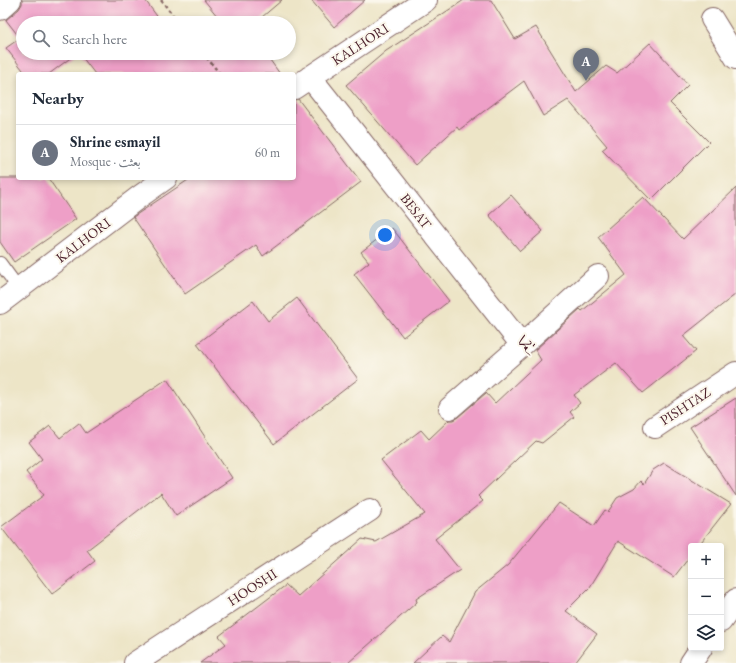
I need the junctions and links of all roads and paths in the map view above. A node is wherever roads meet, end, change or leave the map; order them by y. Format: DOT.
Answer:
graph roads {
  1 [pos="10,0"];
  2 [pos="161,0"];
  3 [pos="426,0"];
  4 [pos="0,9"];
  5 [pos="174,16"];
  6 [pos="712,19"];
  7 [pos="736,58"];
  8 [pos="209,60"];
  9 [pos="218,72"];
  10 [pos="302,83"];
  11 [pos="163,180"];
  12 [pos="0,263"];
  13 [pos="598,276"];
  14 [pos="19,289"];
  15 [pos="0,303"];
  16 [pos="522,345"];
  17 [pos="736,373"];
  18 [pos="450,408"];
  19 [pos="654,427"];
  20 [pos="370,510"];
  21 [pos="736,600"];
  22 [pos="724,617"];
  23 [pos="700,651"];
  24 [pos="135,663"];
  25 [pos="691,663"];
  1 -- 4 [label="street"];
  2 -- 5 [label="path"];
  3 -- 10 [label="street, KALHORI"];
  6 -- 7 [label="street"];
  8 -- 9 [label="path"];
  10 -- 16 [label="street, BESAT"];
  11 -- 14 [label="street, KALHORI"];
  12 -- 14 [label="lane"];
  13 -- 16 [label="street, یکم"];
  14 -- 15 [label="street, KALHORI"];
  16 -- 18 [label="street, یکم"];
  17 -- 19 [label="street, PISHTAZ"];
  20 -- 24 [label="street, HOOSHI"];
  21 -- 22 [label="street"];
  23 -- 25 [label="street"];
}
